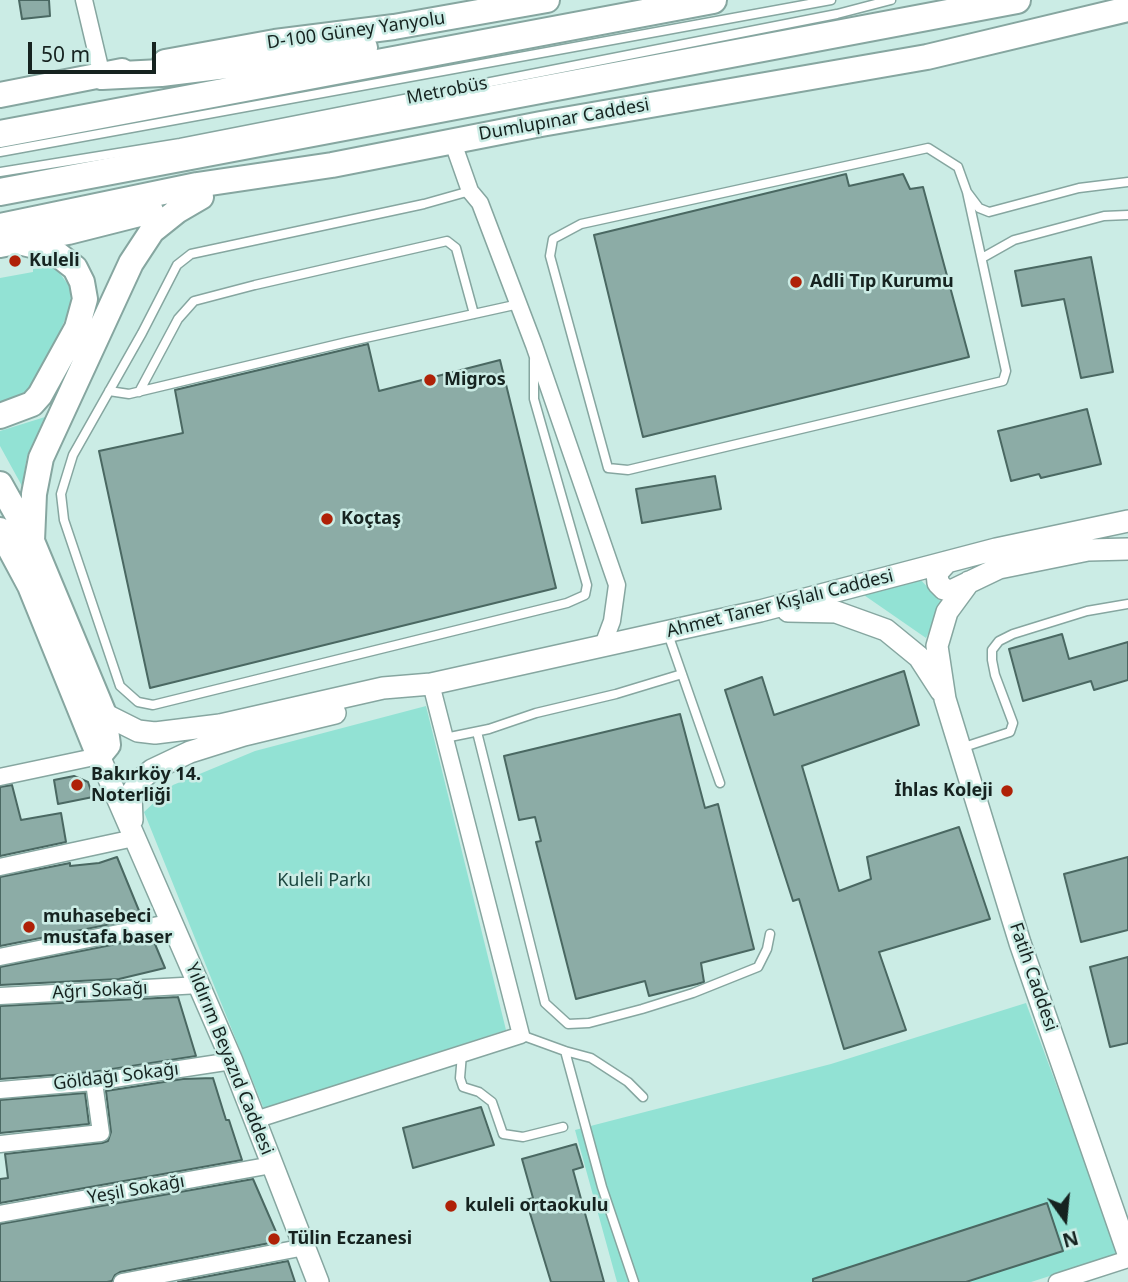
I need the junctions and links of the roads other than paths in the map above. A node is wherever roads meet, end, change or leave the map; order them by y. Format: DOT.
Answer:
graph roads {
  1 [pos="84,0"];
  2 [pos="547,0"];
  3 [pos="713,0"];
  4 [pos="831,0"];
  5 [pos="891,0"];
  6 [pos="1017,0"];
  7 [pos="503,4"];
  8 [pos="1128,9"];
  9 [pos="585,23"];
  10 [pos="102,76"];
  11 [pos="0,95"];
  12 [pos="0,134"];
  13 [pos="452,140"];
  14 [pos="0,152"];
  15 [pos="332,165"];
  16 [pos="0,172"];
  17 [pos="1128,182"];
  18 [pos="470,191"];
  19 [pos="967,191"];
  20 [pos="0,192"];
  21 [pos="201,197"];
  22 [pos="1128,215"];
  23 [pos="5,238"];
  24 [pos="982,258"];
  25 [pos="519,304"];
  26 [pos="474,314"];
  27 [pos="534,345"];
  28 [pos="109,391"];
  29 [pos="139,392"];
  30 [pos="0,416"];
  31 [pos="0,484"];
  32 [pos="1128,521"];
  33 [pos="0,530"];
  34 [pos="16,547"];
  35 [pos="1128,549"];
  36 [pos="947,562"];
  37 [pos="970,582"];
  38 [pos="1128,604"];
  39 [pos="760,611"];
  40 [pos="667,631"];
  41 [pos="603,645"];
  42 [pos="682,674"];
  43 [pos="431,684"];
  44 [pos="946,699"];
  45 [pos="104,714"];
  46 [pos="477,732"];
  47 [pos="445,738"];
  48 [pos="961,748"];
  49 [pos="99,756"];
  50 [pos="0,776"];
  51 [pos="720,783"];
  52 [pos="134,838"];
  53 [pos="0,867"];
  54 [pos="173,922"];
  55 [pos="770,934"];
  56 [pos="0,957"];
  57 [pos="200,985"];
  58 [pos="0,996"];
  59 [pos="521,1035"];
  60 [pos="565,1051"];
  61 [pos="462,1054"];
  62 [pos="232,1061"];
  63 [pos="94,1082"];
  64 [pos="0,1090"];
  65 [pos="643,1097"];
  66 [pos="255,1121"];
  67 [pos="563,1127"];
  68 [pos="0,1144"];
  69 [pos="272,1165"];
  70 [pos="0,1214"];
  71 [pos="305,1247"];
  72 [pos="1128,1256"];
  73 [pos="122,1282"];
  74 [pos="318,1282"];
  75 [pos="634,1282"];
  76 [pos="1057,1282"];
  1 -- 10 [label="street"];
  2 -- 7 [label="main road, D-100 Güney Yanyolu"];
  3 -- 9 [label="highway"];
  4 -- 14 [label="lane, Metrobüs"];
  5 -- 16 [label="lane, Metrobüs"];
  6 -- 20 [label="highway"];
  7 -- 10 [label="main road, D-100 Güney Yanyolu"];
  8 -- 13 [label="main road, Dumlupınar Caddesi"];
  9 -- 10 [label="highway"];
  9 -- 12 [label="highway"];
  10 -- 11 [label="main road, D-100 Güney Yanyolu"];
  13 -- 15 [label="main road, Dumlupınar Caddesi"];
  13 -- 18 [label="street"];
  15 -- 21 [label="main road"];
  15 -- 23 [label="main road, Dumlupınar Caddesi"];
  17 -- 19 [label="lane"];
  18 -- 25 [label="street"];
  18 -- 28 [label="lane"];
  19 -- 24 [label="lane"];
  19 -- 24 [label="lane"];
  21 -- 23 [label="main road"];
  21 -- 34 [label="main road"];
  22 -- 24 [label="lane"];
  23 -- 30 [label="main road"];
  25 -- 26 [label="lane"];
  25 -- 27 [label="street"];
  26 -- 29 [label="lane"];
  26 -- 29 [label="lane"];
  27 -- 28 [label="lane"];
  27 -- 41 [label="street"];
  28 -- 29 [label="lane"];
  31 -- 34 [label="main road"];
  32 -- 36 [label="main road, Ahmet Taner Kışlalı Caddesi"];
  33 -- 34 [label="main road"];
  34 -- 45 [label="main road"];
  34 -- 49 [label="main road"];
  35 -- 37 [label="main road"];
  36 -- 37 [label="main road"];
  36 -- 39 [label="main road, Ahmet Taner Kışlalı Caddesi"];
  37 -- 44 [label="main road"];
  38 -- 48 [label="lane"];
  39 -- 40 [label="main road, Ahmet Taner Kışlalı Caddesi"];
  39 -- 44 [label="main road"];
  40 -- 41 [label="main road, Ahmet Taner Kışlalı Caddesi"];
  40 -- 42 [label="lane"];
  41 -- 43 [label="main road, Ahmet Taner Kışlalı Caddesi"];
  42 -- 46 [label="lane"];
  42 -- 51 [label="lane"];
  43 -- 45 [label="main road, Ahmet Taner Kışlalı Caddesi"];
  43 -- 47 [label="street"];
  43 -- 52 [label="main road, Ahmet Taner Kışlalı Caddesi"];
  44 -- 48 [label="main road, Fatih Caddesi"];
  45 -- 49 [label="main road"];
  46 -- 47 [label="lane"];
  46 -- 55 [label="lane"];
  47 -- 59 [label="street"];
  48 -- 72 [label="main road, Fatih Caddesi"];
  49 -- 50 [label="street"];
  49 -- 52 [label="main road, Yıldırım Beyazıd Caddesi"];
  52 -- 53 [label="street"];
  52 -- 54 [label="main road, Yıldırım Beyazıd Caddesi"];
  54 -- 56 [label="street"];
  54 -- 57 [label="main road, Yıldırım Beyazıd Caddesi"];
  57 -- 58 [label="street, Ağrı Sokağı"];
  57 -- 62 [label="main road, Yıldırım Beyazıd Caddesi"];
  59 -- 60 [label="lane"];
  59 -- 61 [label="street"];
  60 -- 65 [label="lane"];
  60 -- 75 [label="lane"];
  61 -- 66 [label="street"];
  61 -- 67 [label="lane"];
  62 -- 63 [label="street, Göldağı Sokağı"];
  62 -- 66 [label="main road, Yıldırım Beyazıd Caddesi"];
  63 -- 64 [label="street, Göldağı Sokağı"];
  63 -- 68 [label="street"];
  66 -- 69 [label="main road, Yıldırım Beyazıd Caddesi"];
  69 -- 70 [label="street, Yeşil Sokağı"];
  69 -- 71 [label="main road, Yıldırım Beyazıd Caddesi"];
  71 -- 73 [label="street"];
  71 -- 74 [label="main road, Yıldırım Beyazıd Caddesi"];
  72 -- 76 [label="street"];
}
